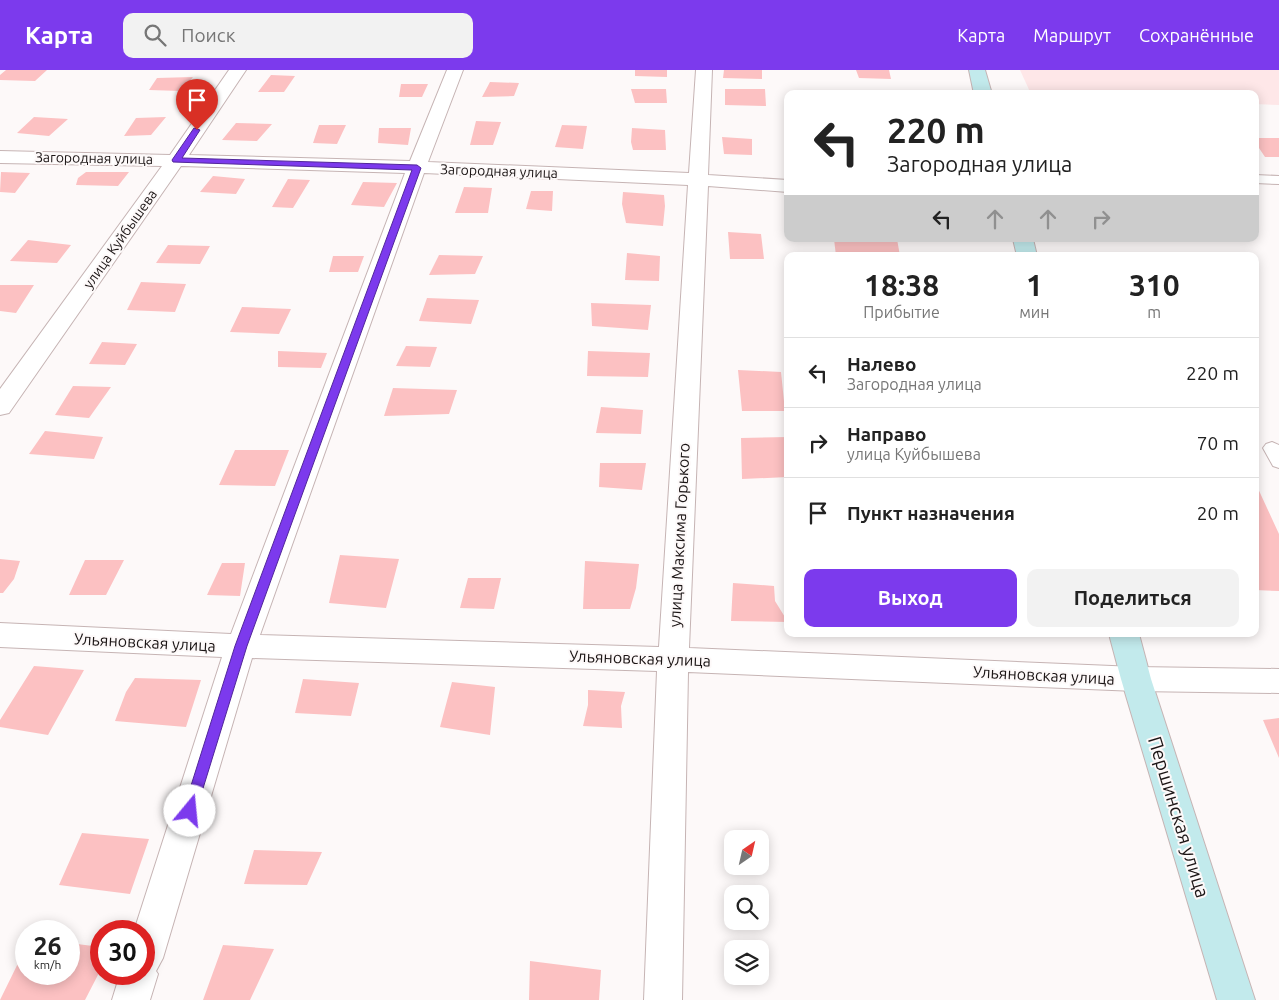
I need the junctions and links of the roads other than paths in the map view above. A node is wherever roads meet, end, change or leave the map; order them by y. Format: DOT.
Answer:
graph roads {
  1 [pos="238,70"];
  2 [pos="455,70"];
  3 [pos="704,70"];
  4 [pos="976,70"];
  5 [pos="982,90"];
  6 [pos="0,157"];
  7 [pos="176,160"];
  8 [pos="417,168"];
  9 [pos="697,179"];
  10 [pos="1259,179"];
  11 [pos="1279,180"];
  12 [pos="784,186"];
  13 [pos="0,407"];
  14 [pos="0,635"];
  15 [pos="1125,637"];
  16 [pos="241,646"];
  17 [pos="673,659"];
  18 [pos="1136,679"];
  19 [pos="1279,681"];
  20 [pos="155,923"];
  21 [pos="136,985"];
  22 [pos="131,1000"];
  23 [pos="663,1000"];
  24 [pos="1236,1000"];
  1 -- 7 [label="street, улица Куйбышева"];
  2 -- 8 [label="street"];
  3 -- 9 [label="street, улица Максима Горького"];
  4 -- 5 [label="street"];
  6 -- 7 [label="street, Загородная улица"];
  7 -- 8 [label="street, Загородная улица"];
  7 -- 13 [label="street, улица Куйбышева"];
  8 -- 9 [label="street, Загородная улица"];
  8 -- 16 [label="street"];
  9 -- 12 [label="street, Загородная улица"];
  9 -- 17 [label="street, улица Максима Горького"];
  10 -- 11 [label="lane"];
  14 -- 16 [label="street, Ульяновская улица"];
  15 -- 18 [label="street, Першинская улица"];
  16 -- 17 [label="street, Ульяновская улица"];
  16 -- 20 [label="street"];
  17 -- 18 [label="street, Ульяновская улица"];
  17 -- 23 [label="street, улица Максима Горького"];
  18 -- 19 [label="street, Ульяновская улица"];
  18 -- 24 [label="street, Першинская улица"];
  21 -- 22 [label="street"];
}
